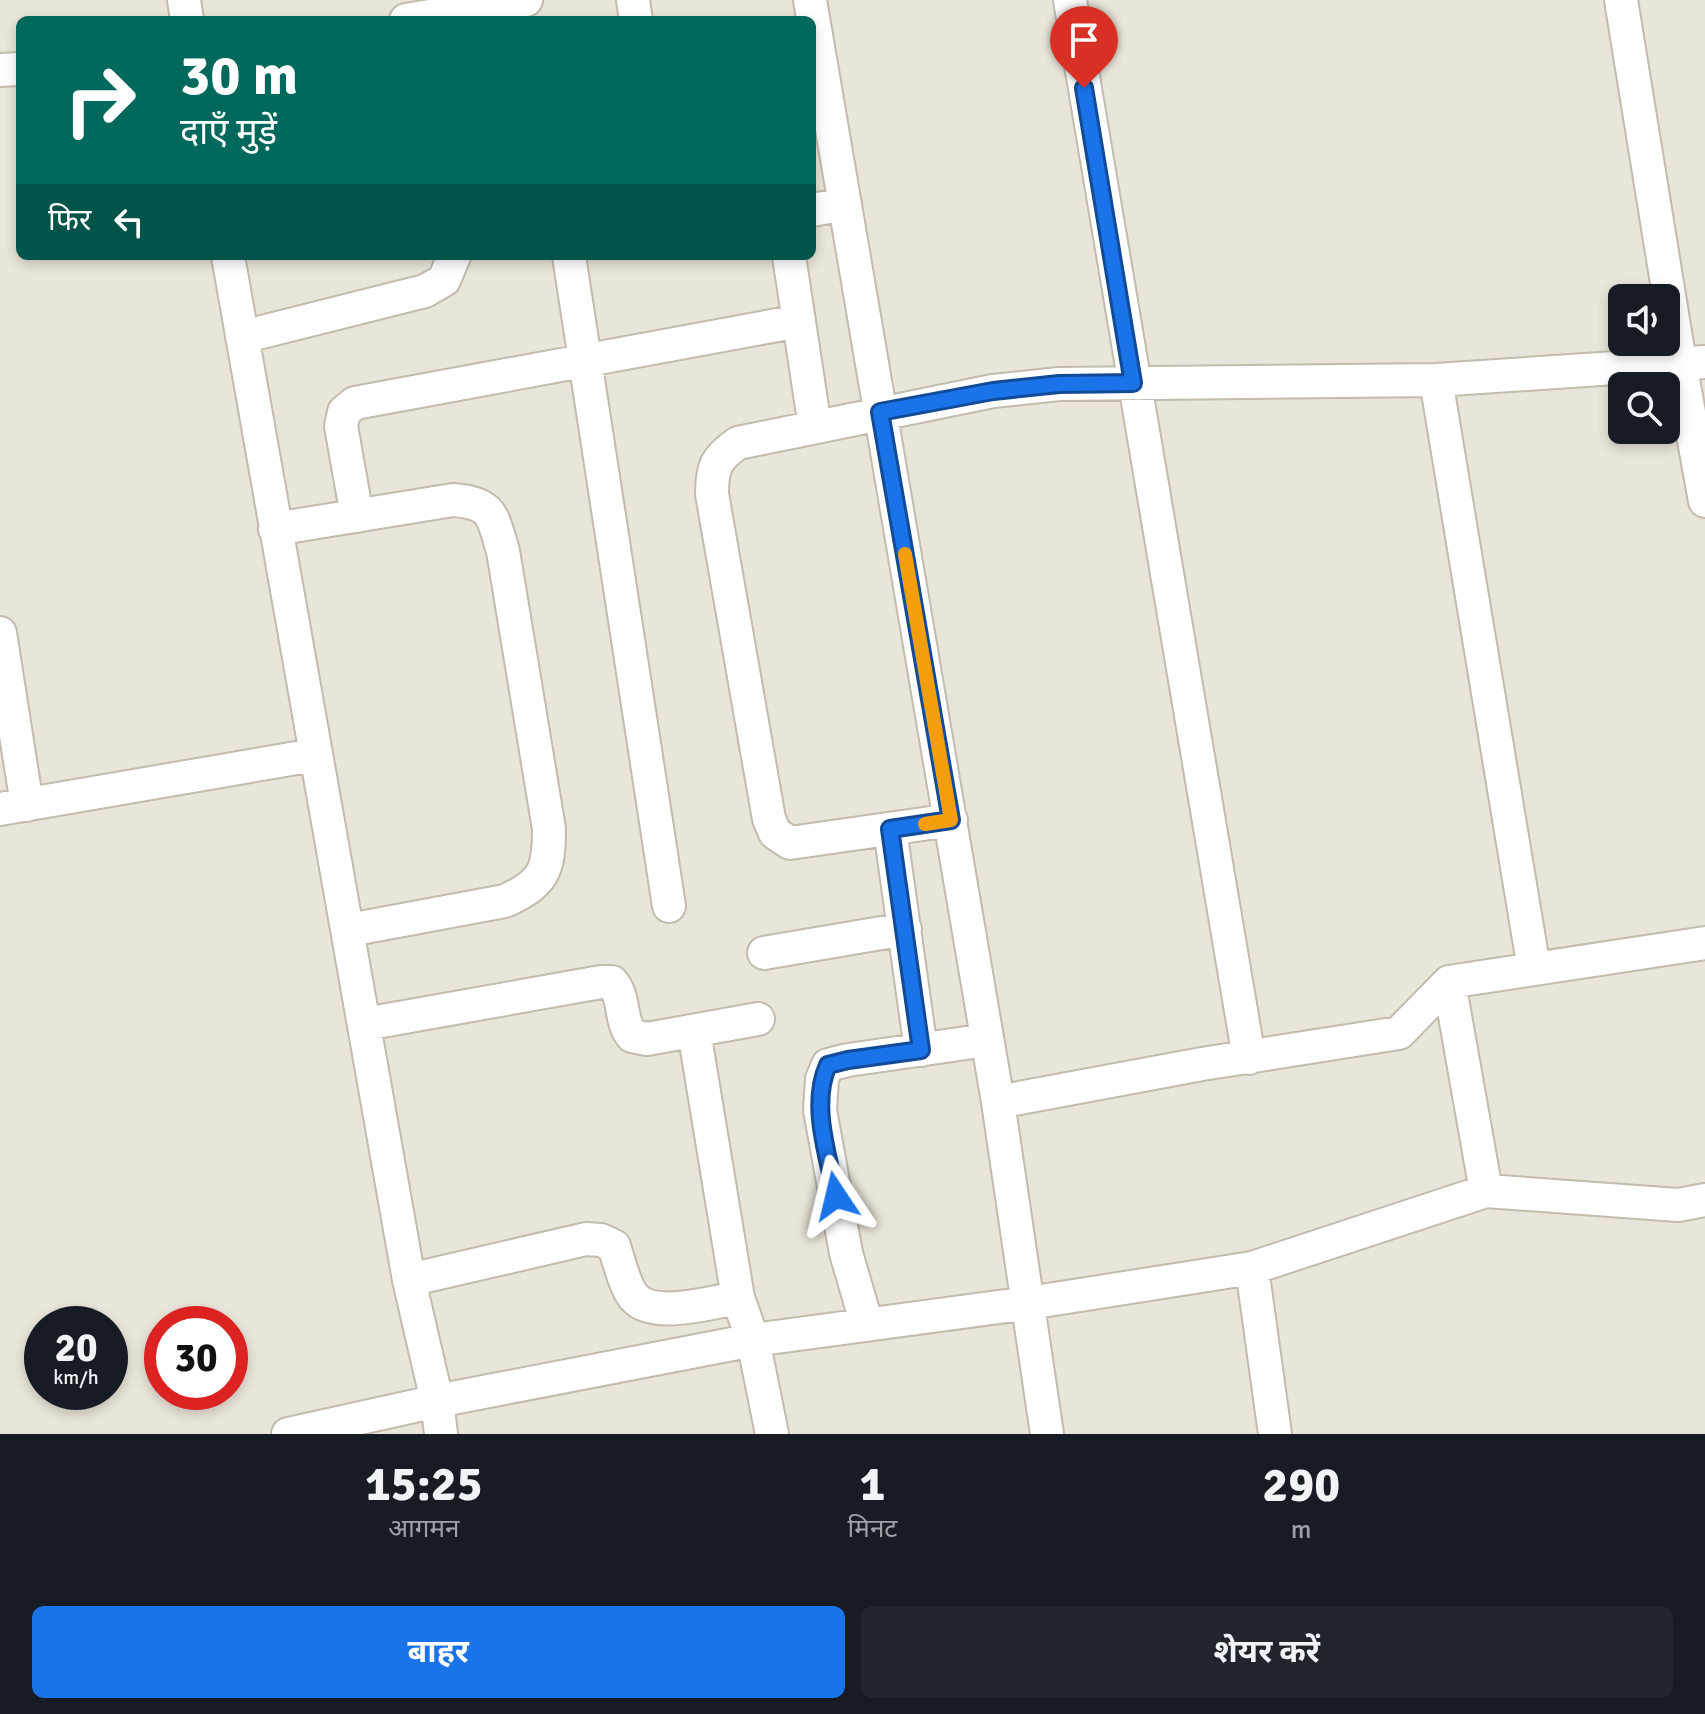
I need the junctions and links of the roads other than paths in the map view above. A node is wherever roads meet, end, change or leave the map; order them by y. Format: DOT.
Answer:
graph roads {
  1 [pos="528,0"];
  2 [pos="1070,0"];
  3 [pos="1621,0"];
  4 [pos="435,16"];
  5 [pos="816,35"];
  6 [pos="845,204"];
  7 [pos="816,209"];
  8 [pos="229,260"];
  9 [pos="452,260"];
  10 [pos="570,260"];
  11 [pos="790,260"];
  12 [pos="799,321"];
  13 [pos="242,337"];
  14 [pos="585,359"];
  15 [pos="1692,362"];
  16 [pos="1436,380"];
  17 [pos="1133,383"];
  18 [pos="880,412"];
  19 [pos="815,427"];
  20 [pos="1705,501"];
  21 [pos="357,516"];
  22 [pos="275,529"];
  23 [pos="0,633"];
  24 [pos="314,755"];
  25 [pos="13,807"];
  26 [pos="951,820"];
  27 [pos="890,829"];
  28 [pos="669,906"];
  29 [pos="905,929"];
  30 [pos="349,930"];
  31 [pos="1705,943"];
  32 [pos="764,953"];
  33 [pos="1534,969"];
  34 [pos="1449,982"];
  35 [pos="758,1019"];
  36 [pos="365,1024"];
  37 [pos="694,1031"];
  38 [pos="987,1040"];
  39 [pos="921,1050"];
  40 [pos="1249,1058"];
  41 [pos="998,1102"];
  42 [pos="1486,1191"];
  43 [pos="1705,1200"];
  44 [pos="1252,1268"];
  45 [pos="409,1280"];
  46 [pos="738,1298"];
  47 [pos="1029,1303"];
  48 [pos="867,1325"];
  49 [pos="753,1340"];
  50 [pos="437,1401"];
  51 [pos="288,1434"];
  52 [pos="441,1434"];
  53 [pos="772,1434"];
  54 [pos="1047,1434"];
  55 [pos="1275,1434"];
  1 -- 4 [label="street"];
  2 -- 17 [label="street"];
  3 -- 15 [label="street"];
  5 -- 6 [label="street"];
  6 -- 7 [label="street"];
  6 -- 18 [label="street"];
  8 -- 13 [label="street"];
  9 -- 13 [label="street"];
  10 -- 14 [label="street"];
  11 -- 12 [label="street"];
  12 -- 14 [label="street"];
  12 -- 19 [label="street"];
  13 -- 22 [label="street"];
  14 -- 21 [label="street"];
  14 -- 28 [label="street"];
  15 -- 16 [label="street"];
  15 -- 20 [label="street"];
  16 -- 17 [label="street"];
  16 -- 33 [label="street"];
  17 -- 18 [label="street"];
  17 -- 40 [label="street"];
  18 -- 19 [label="street"];
  18 -- 26 [label="street"];
  19 -- 27 [label="street"];
  21 -- 22 [label="street"];
  21 -- 30 [label="street"];
  22 -- 24 [label="street"];
  23 -- 25 [label="street"];
  24 -- 25 [label="street"];
  24 -- 30 [label="street"];
  26 -- 27 [label="street"];
  26 -- 38 [label="street"];
  27 -- 29 [label="street"];
  29 -- 32 [label="street"];
  29 -- 39 [label="street"];
  30 -- 36 [label="street"];
  31 -- 33 [label="street"];
  33 -- 34 [label="street"];
  34 -- 40 [label="street"];
  34 -- 42 [label="street"];
  35 -- 37 [label="street"];
  36 -- 37 [label="street"];
  36 -- 45 [label="street"];
  37 -- 46 [label="street"];
  38 -- 39 [label="street"];
  38 -- 41 [label="street"];
  39 -- 48 [label="street"];
  40 -- 41 [label="street"];
  41 -- 47 [label="street"];
  42 -- 43 [label="street"];
  42 -- 44 [label="street"];
  44 -- 47 [label="street"];
  44 -- 55 [label="street"];
  45 -- 46 [label="street"];
  45 -- 50 [label="street"];
  46 -- 49 [label="street"];
  47 -- 48 [label="street"];
  47 -- 54 [label="street"];
  48 -- 49 [label="street"];
  49 -- 50 [label="street"];
  49 -- 53 [label="street"];
  50 -- 51 [label="street"];
  50 -- 52 [label="street"];
}
